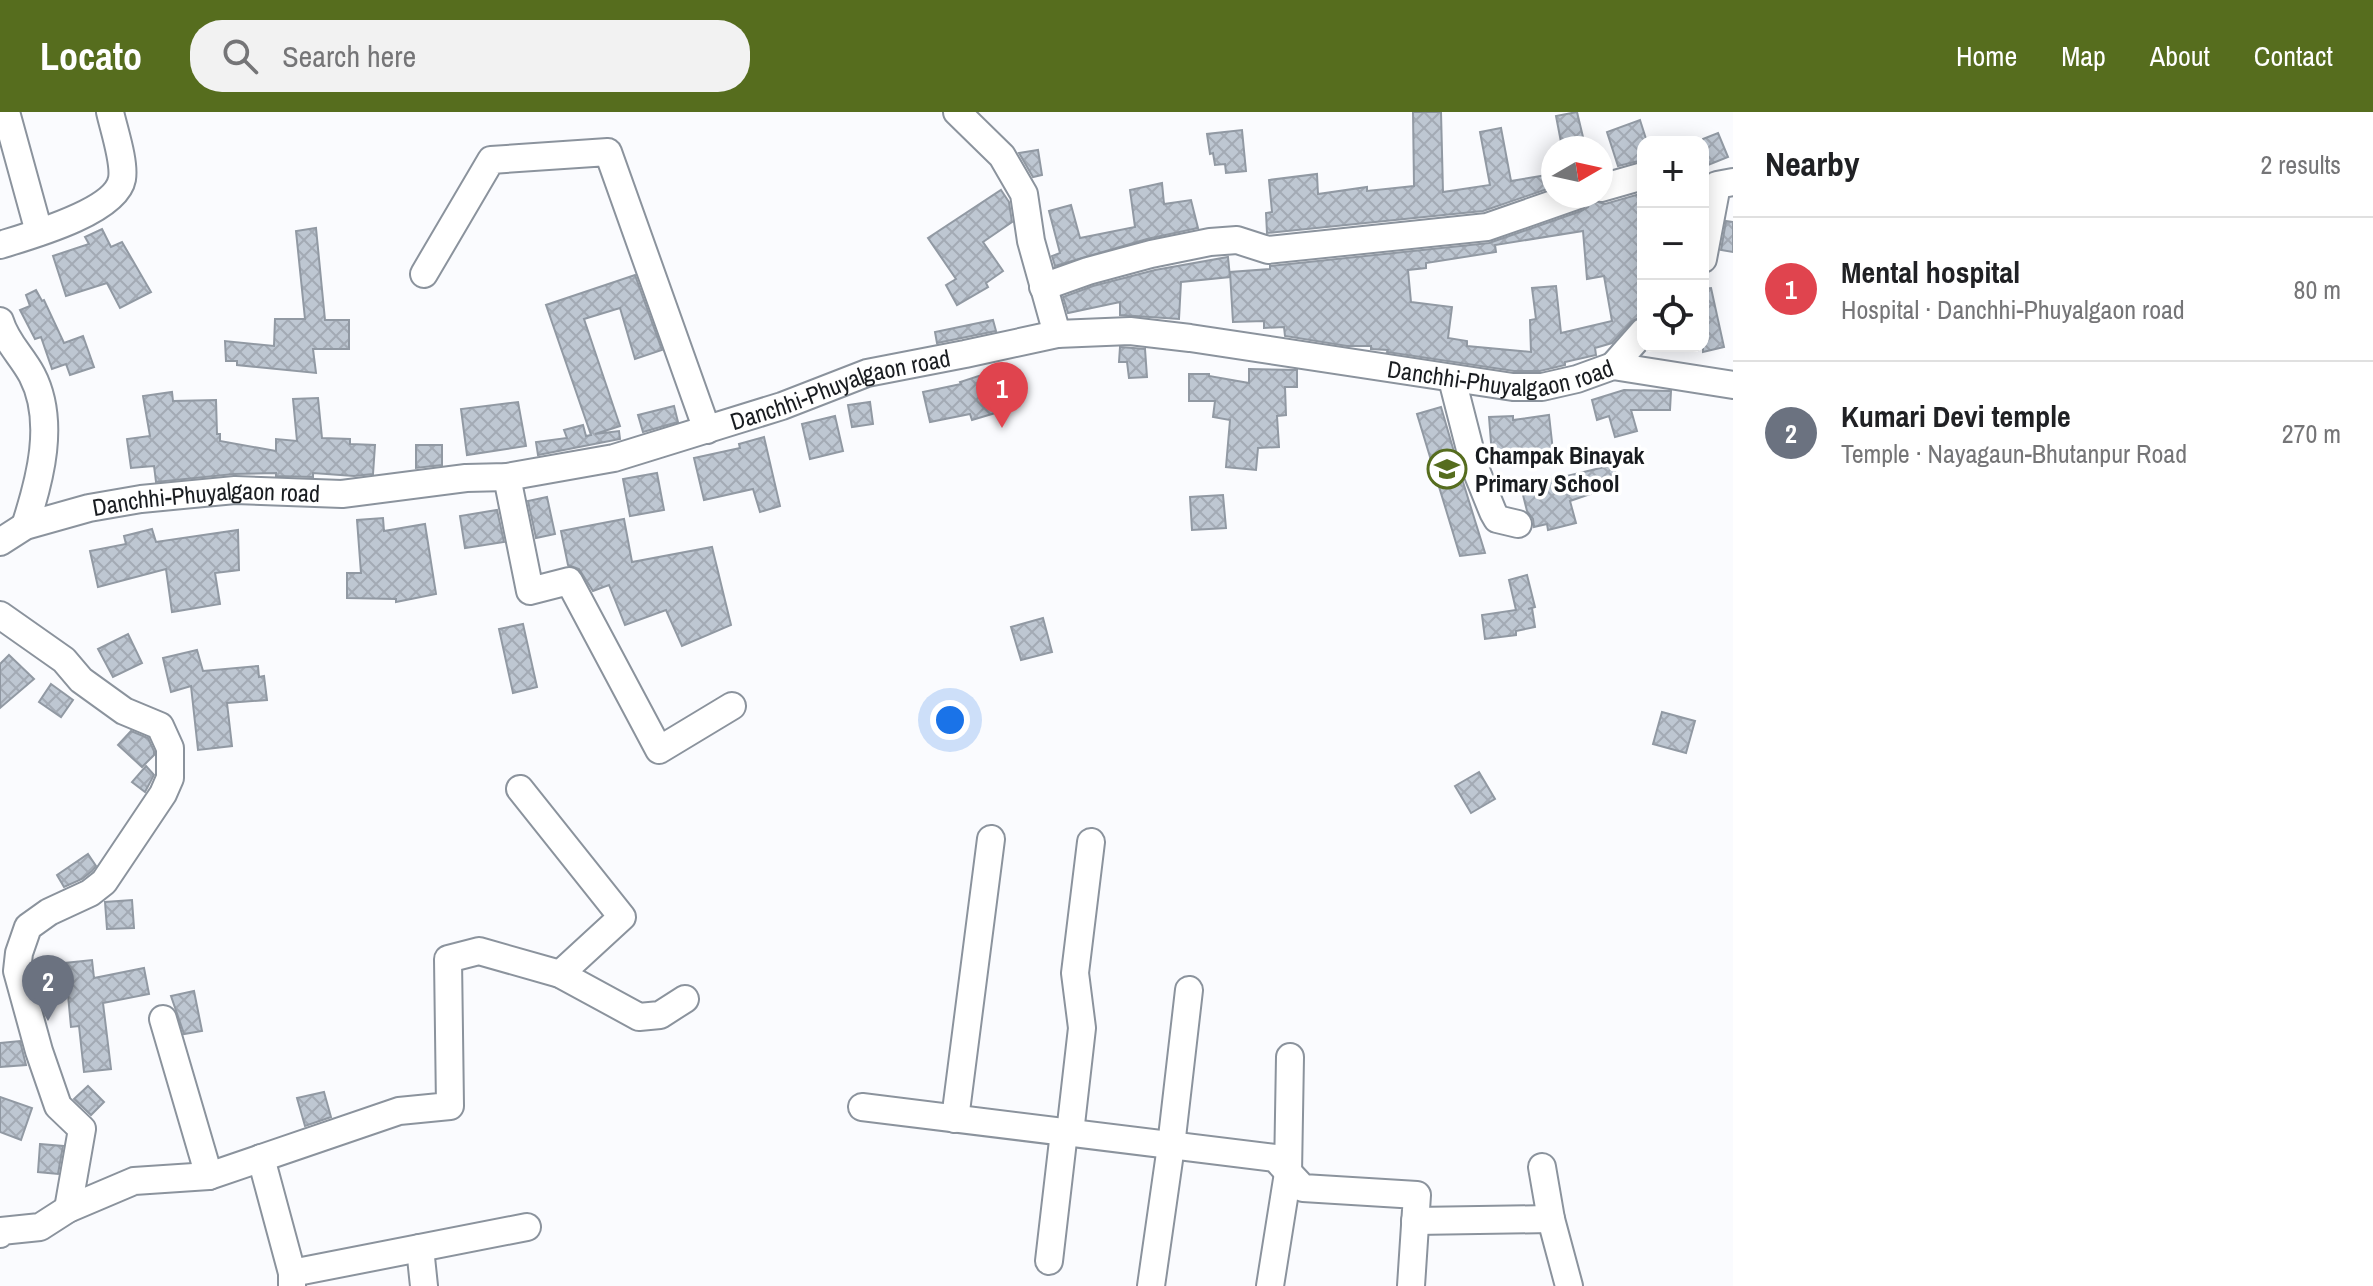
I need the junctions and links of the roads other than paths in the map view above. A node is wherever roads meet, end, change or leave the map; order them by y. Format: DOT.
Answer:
graph roads {
  1 [pos="6,112"];
  2 [pos="110,112"];
  3 [pos="957,112"];
  4 [pos="1637,178"];
  5 [pos="1718,182"];
  6 [pos="1613,185"];
  7 [pos="1542,208"];
  8 [pos="1709,222"];
  9 [pos="39,232"];
  10 [pos="0,245"];
  11 [pos="424,274"];
  12 [pos="1043,287"];
  13 [pos="0,321"];
  14 [pos="1057,334"];
  15 [pos="1637,339"];
  16 [pos="1613,366"];
  17 [pos="1452,379"];
  18 [pos="1733,385"];
  19 [pos="707,430"];
  20 [pos="507,477"];
  21 [pos="1518,524"];
  22 [pos="25,526"];
  23 [pos="0,542"];
  24 [pos="0,615"];
  25 [pos="732,706"];
  26 [pos="520,789"];
  27 [pos="991,839"];
  28 [pos="1091,842"];
  29 [pos="8,970"];
  30 [pos="560,974"];
  31 [pos="1189,990"];
  32 [pos="685,999"];
  33 [pos="163,1019"];
  34 [pos="1290,1057"];
  35 [pos="862,1107"];
  36 [pos="955,1119"];
  37 [pos="1067,1132"];
  38 [pos="1171,1146"];
  39 [pos="261,1158"];
  40 [pos="1542,1167"];
  41 [pos="1288,1173"];
  42 [pos="209,1176"];
  43 [pos="68,1209"];
  44 [pos="1551,1219"];
  45 [pos="1415,1221"];
  46 [pos="527,1227"];
  47 [pos="0,1234"];
  48 [pos="420,1248"];
  49 [pos="1049,1261"];
  50 [pos="292,1280"];
  51 [pos="424,1286"];
  52 [pos="1151,1286"];
  53 [pos="1270,1286"];
  54 [pos="1411,1286"];
  55 [pos="1569,1286"];
  1 -- 9 [label="street"];
  2 -- 9 [label="street"];
  3 -- 12 [label="street"];
  4 -- 6 [label="street"];
  5 -- 8 [label="street"];
  7 -- 12 [label="street"];
  9 -- 10 [label="street"];
  11 -- 19 [label="street"];
  12 -- 14 [label="street"];
  13 -- 22 [label="street"];
  14 -- 17 [label="street, Danchhi-Phuyalgaon road"];
  14 -- 19 [label="street, Danchhi-Phuyalgaon road"];
  15 -- 16 [label="street"];
  16 -- 17 [label="street, Danchhi-Phuyalgaon road"];
  16 -- 18 [label="street, Danchhi-Phuyalgaon road"];
  17 -- 21 [label="street"];
  19 -- 20 [label="street, Danchhi-Phuyalgaon road"];
  20 -- 22 [label="street, Danchhi-Phuyalgaon road"];
  20 -- 25 [label="street"];
  22 -- 23 [label="street, Danchhi-Phuyalgaon road"];
  24 -- 29 [label="street"];
  26 -- 30 [label="street"];
  27 -- 36 [label="street"];
  28 -- 37 [label="street"];
  29 -- 43 [label="street"];
  30 -- 32 [label="street"];
  30 -- 39 [label="street"];
  31 -- 38 [label="street"];
  33 -- 42 [label="street"];
  34 -- 41 [label="street"];
  35 -- 36 [label="street"];
  36 -- 37 [label="street"];
  37 -- 38 [label="street"];
  37 -- 49 [label="street"];
  38 -- 41 [label="street"];
  38 -- 52 [label="street"];
  39 -- 42 [label="street"];
  39 -- 50 [label="street"];
  40 -- 44 [label="street"];
  41 -- 45 [label="street"];
  41 -- 53 [label="street"];
  42 -- 43 [label="street"];
  43 -- 47 [label="street"];
  44 -- 45 [label="street"];
  44 -- 55 [label="street"];
  45 -- 54 [label="street"];
  46 -- 48 [label="street"];
  48 -- 50 [label="street"];
  48 -- 51 [label="street"];
}
